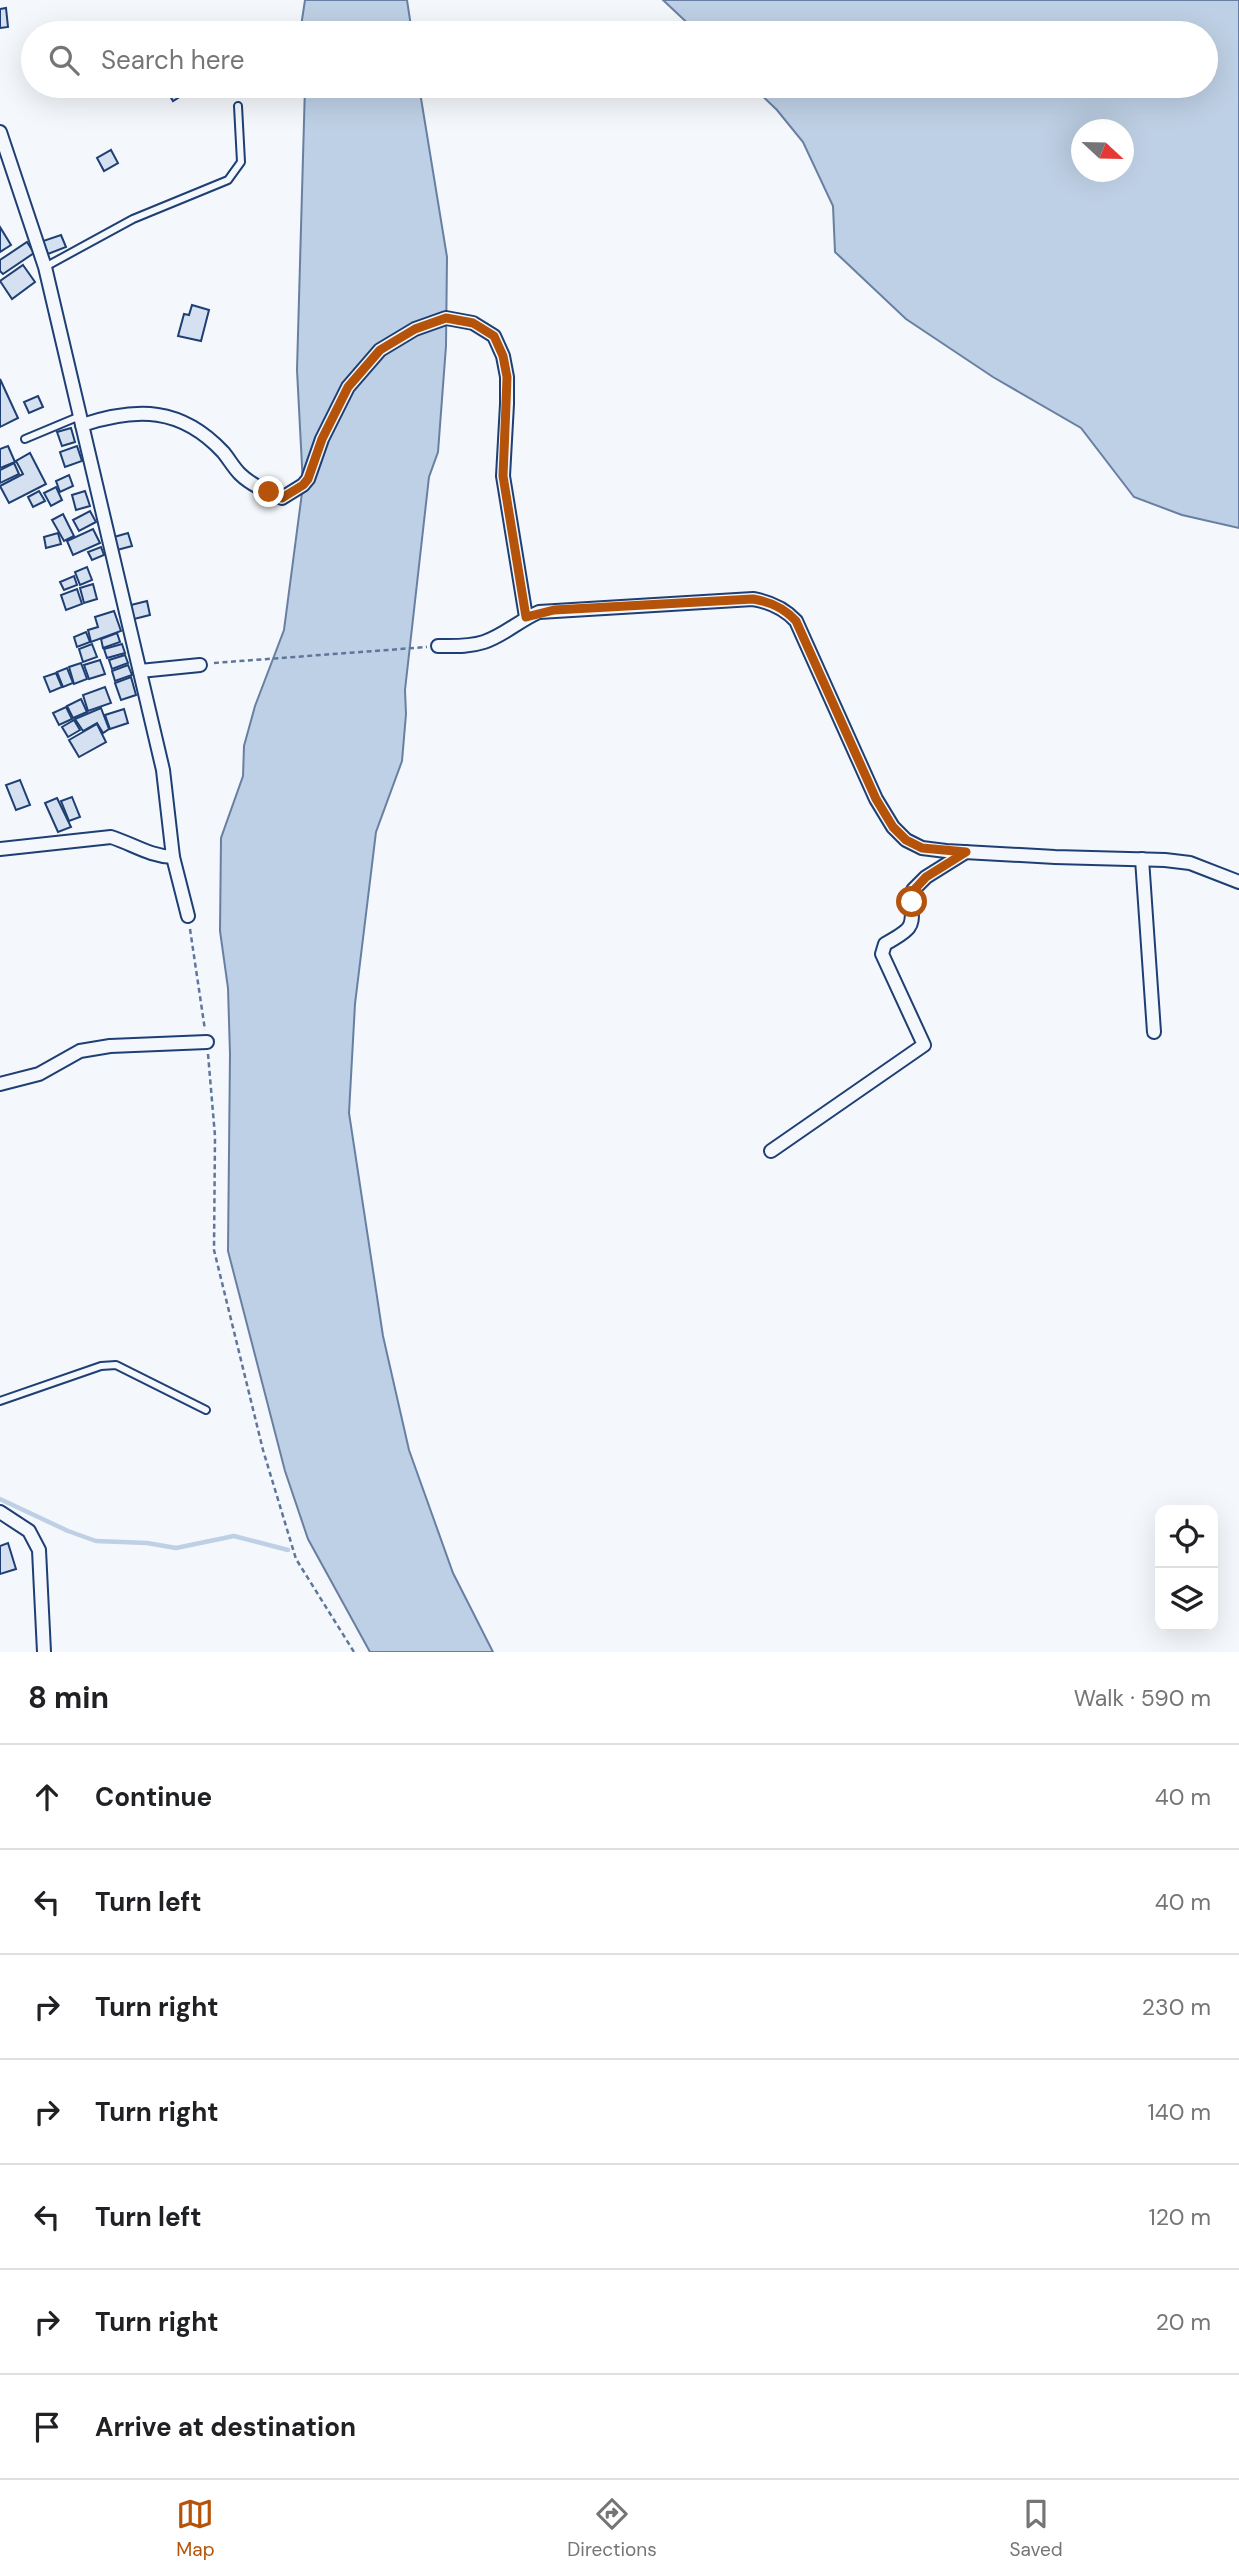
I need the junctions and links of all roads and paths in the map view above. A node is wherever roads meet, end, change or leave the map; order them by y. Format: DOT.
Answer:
graph roads {
  1 [pos="238,106"];
  2 [pos="0,132"];
  3 [pos="46,267"];
  4 [pos="81,420"];
  5 [pos="24,439"];
  6 [pos="526,617"];
  7 [pos="438,646"];
  8 [pos="200,664"];
  9 [pos="140,671"];
  10 [pos="0,849"];
  11 [pos="966,852"];
  12 [pos="173,858"];
  13 [pos="1142,859"];
  14 [pos="1239,882"];
  15 [pos="188,916"];
  16 [pos="1154,1032"];
  17 [pos="206,1042"];
  18 [pos="0,1084"];
  19 [pos="771,1151"];
  20 [pos="0,1401"];
  21 [pos="206,1410"];
  22 [pos="0,1513"];
  23 [pos="44,1652"];
  24 [pos="354,1652"];
  1 -- 3 [label="lane"];
  2 -- 3 [label="street"];
  3 -- 4 [label="street"];
  4 -- 5 [label="lane"];
  4 -- 6 [label="street"];
  4 -- 9 [label="street"];
  6 -- 7 [label="street"];
  6 -- 11 [label="street"];
  7 -- 8 [label="path"];
  8 -- 9 [label="street"];
  9 -- 12 [label="street"];
  10 -- 12 [label="street"];
  11 -- 13 [label="street"];
  11 -- 19 [label="street"];
  12 -- 15 [label="street"];
  13 -- 14 [label="street"];
  13 -- 16 [label="street"];
  15 -- 17 [label="path"];
  17 -- 18 [label="street"];
  17 -- 24 [label="path"];
  20 -- 21 [label="lane"];
  22 -- 23 [label="street"];
}
